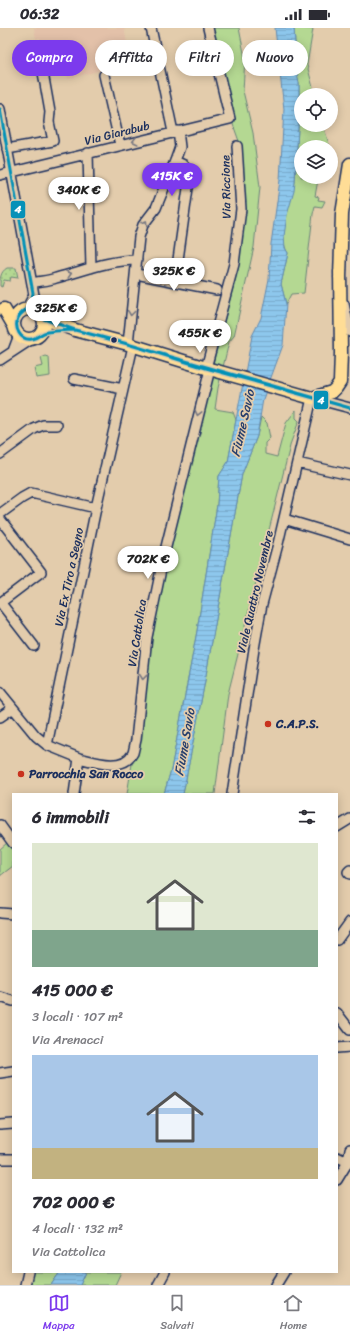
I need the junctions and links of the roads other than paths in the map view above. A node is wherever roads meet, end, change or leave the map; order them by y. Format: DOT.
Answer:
graph roads {
  1 [pos="151,28"];
  2 [pos="208,28"];
  3 [pos="44,76"];
  4 [pos="104,76"];
  5 [pos="0,109"];
  6 [pos="176,131"];
  7 [pos="120,145"];
  8 [pos="237,146"];
  9 [pos="7,149"];
  10 [pos="88,153"];
  11 [pos="175,161"];
  12 [pos="350,164"];
  13 [pos="11,172"];
  14 [pos="0,175"];
  15 [pos="137,260"];
  16 [pos="92,268"];
  17 [pos="340,271"];
  18 [pos="136,274"];
  19 [pos="175,281"];
  20 [pos="32,283"];
  21 [pos="217,290"];
  22 [pos="342,292"];
  23 [pos="34,295"];
  24 [pos="2,308"];
  25 [pos="23,310"];
  26 [pos="42,316"];
  27 [pos="75,330"];
  28 [pos="16,331"];
  29 [pos="350,332"];
  30 [pos="36,336"];
  31 [pos="130,345"];
  32 [pos="13,351"];
  33 [pos="0,360"];
  34 [pos="208,371"];
  35 [pos="74,379"];
  36 [pos="123,389"];
  37 [pos="312,398"];
  38 [pos="350,408"];
  39 [pos="57,425"];
  40 [pos="0,454"];
  41 [pos="297,463"];
  42 [pos="350,475"];
  43 [pos="96,508"];
  44 [pos="0,514"];
  45 [pos="0,519"];
  46 [pos="284,519"];
  47 [pos="350,539"];
  48 [pos="0,603"];
  49 [pos="34,646"];
  50 [pos="0,692"];
  51 [pos="13,708"];
  52 [pos="0,717"];
  53 [pos="46,745"];
  54 [pos="79,758"];
  55 [pos="74,793"];
  56 [pos="232,793"];
  57 [pos="350,819"];
  58 [pos="0,825"];
  59 [pos="338,827"];
  60 [pos="12,841"];
  61 [pos="350,870"];
  62 [pos="350,874"];
  63 [pos="0,913"];
  64 [pos="12,914"];
  65 [pos="350,922"];
  66 [pos="338,939"];
  67 [pos="338,1014"];
  68 [pos="350,1030"];
  69 [pos="350,1047"];
  70 [pos="338,1048"];
  71 [pos="12,1071"];
  72 [pos="0,1073"];
  73 [pos="12,1124"];
  74 [pos="0,1125"];
  75 [pos="350,1149"];
  76 [pos="338,1157"];
  77 [pos="0,1159"];
  78 [pos="12,1159"];
  79 [pos="348,1162"];
  80 [pos="338,1178"];
  81 [pos="28,1273"];
  82 [pos="164,1273"];
  83 [pos="283,1273"];
  84 [pos="25,1285"];
  85 [pos="158,1285"];
  86 [pos="276,1285"];
  1 -- 6 [label="street, Via Ex Tiro a Segno"];
  2 -- 6 [label="street, Via Giarabub"];
  3 -- 9 [label="street"];
  4 -- 7 [label="street"];
  5 -- 9 [label="street"];
  6 -- 7 [label="street, Via Giarabub, one-way"];
  6 -- 11 [label="street, Via Ex Tiro a Segno"];
  7 -- 10 [label="street, Via Giarabub"];
  8 -- 34 [label="street, Via Riccione"];
  9 -- 13 [label="street"];
  10 -- 13 [label="street, Via Giarabub"];
  10 -- 16 [label="street"];
  15 -- 11 [label="street, Via Ex Tiro a Segno, one-way"];
  11 -- 19 [label="street"];
  12 -- 17 [label="main road"];
  13 -- 14 [label="street, Via Giarabub"];
  13 -- 20 [label="street"];
  15 -- 16 [label="street"];
  15 -- 18 [label="street, Via Ex Tiro a Segno"];
  20 -- 16 [label="street, one-way"];
  17 -- 22 [label="main road"];
  17 -- 37 [label="main road"];
  18 -- 19 [label="street"];
  18 -- 31 [label="street, Via Ex Tiro a Segno, one-way"];
  19 -- 21 [label="street"];
  20 -- 23 [label="street"];
  22 -- 29 [label="street"];
  22 -- 37 [label="main road"];
  23 -- 25 [label="street"];
  23 -- 26 [label="street"];
  24 -- 25 [label="main road"];
  24 -- 28 [label="main road"];
  25 -- 26 [label="main road"];
  25 -- 28 [label="main road"];
  26 -- 27 [label="main road"];
  26 -- 30 [label="main road"];
  27 -- 30 [label="main road"];
  27 -- 31 [label="main road"];
  28 -- 30 [label="main road"];
  28 -- 32 [label="street"];
  30 -- 32 [label="street"];
  31 -- 34 [label="main road"];
  31 -- 36 [label="street, Via Ex Tiro a Segno"];
  32 -- 33 [label="street"];
  34 -- 37 [label="main road"];
  34 -- 54 [label="street, Via Cattolica, one-way"];
  35 -- 36 [label="street"];
  36 -- 43 [label="street, Via Ex Tiro a Segno"];
  37 -- 38 [label="street"];
  37 -- 41 [label="street, Viale Quattro Novembre"];
  39 -- 40 [label="street"];
  41 -- 42 [label="street"];
  41 -- 46 [label="street, Viale Quattro Novembre"];
  43 -- 44 [label="street"];
  43 -- 53 [label="street, Via Ex Tiro a Segno"];
  45 -- 48 [label="street"];
  46 -- 47 [label="street"];
  46 -- 56 [label="street, Viale Quattro Novembre"];
  48 -- 49 [label="street"];
  50 -- 51 [label="street"];
  51 -- 52 [label="street"];
  51 -- 53 [label="street"];
  53 -- 54 [label="street"];
  54 -- 55 [label="street"];
  57 -- 59 [label="street"];
  58 -- 60 [label="street"];
  61 -- 62 [label="street"];
  63 -- 64 [label="street"];
  65 -- 66 [label="street"];
  67 -- 68 [label="street"];
  69 -- 70 [label="street"];
  71 -- 72 [label="street"];
  73 -- 74 [label="street"];
  75 -- 79 [label="street"];
  76 -- 79 [label="street"];
  77 -- 78 [label="street"];
  79 -- 80 [label="street"];
  81 -- 84 [label="street"];
  82 -- 85 [label="street"];
  83 -- 86 [label="street"];
}
